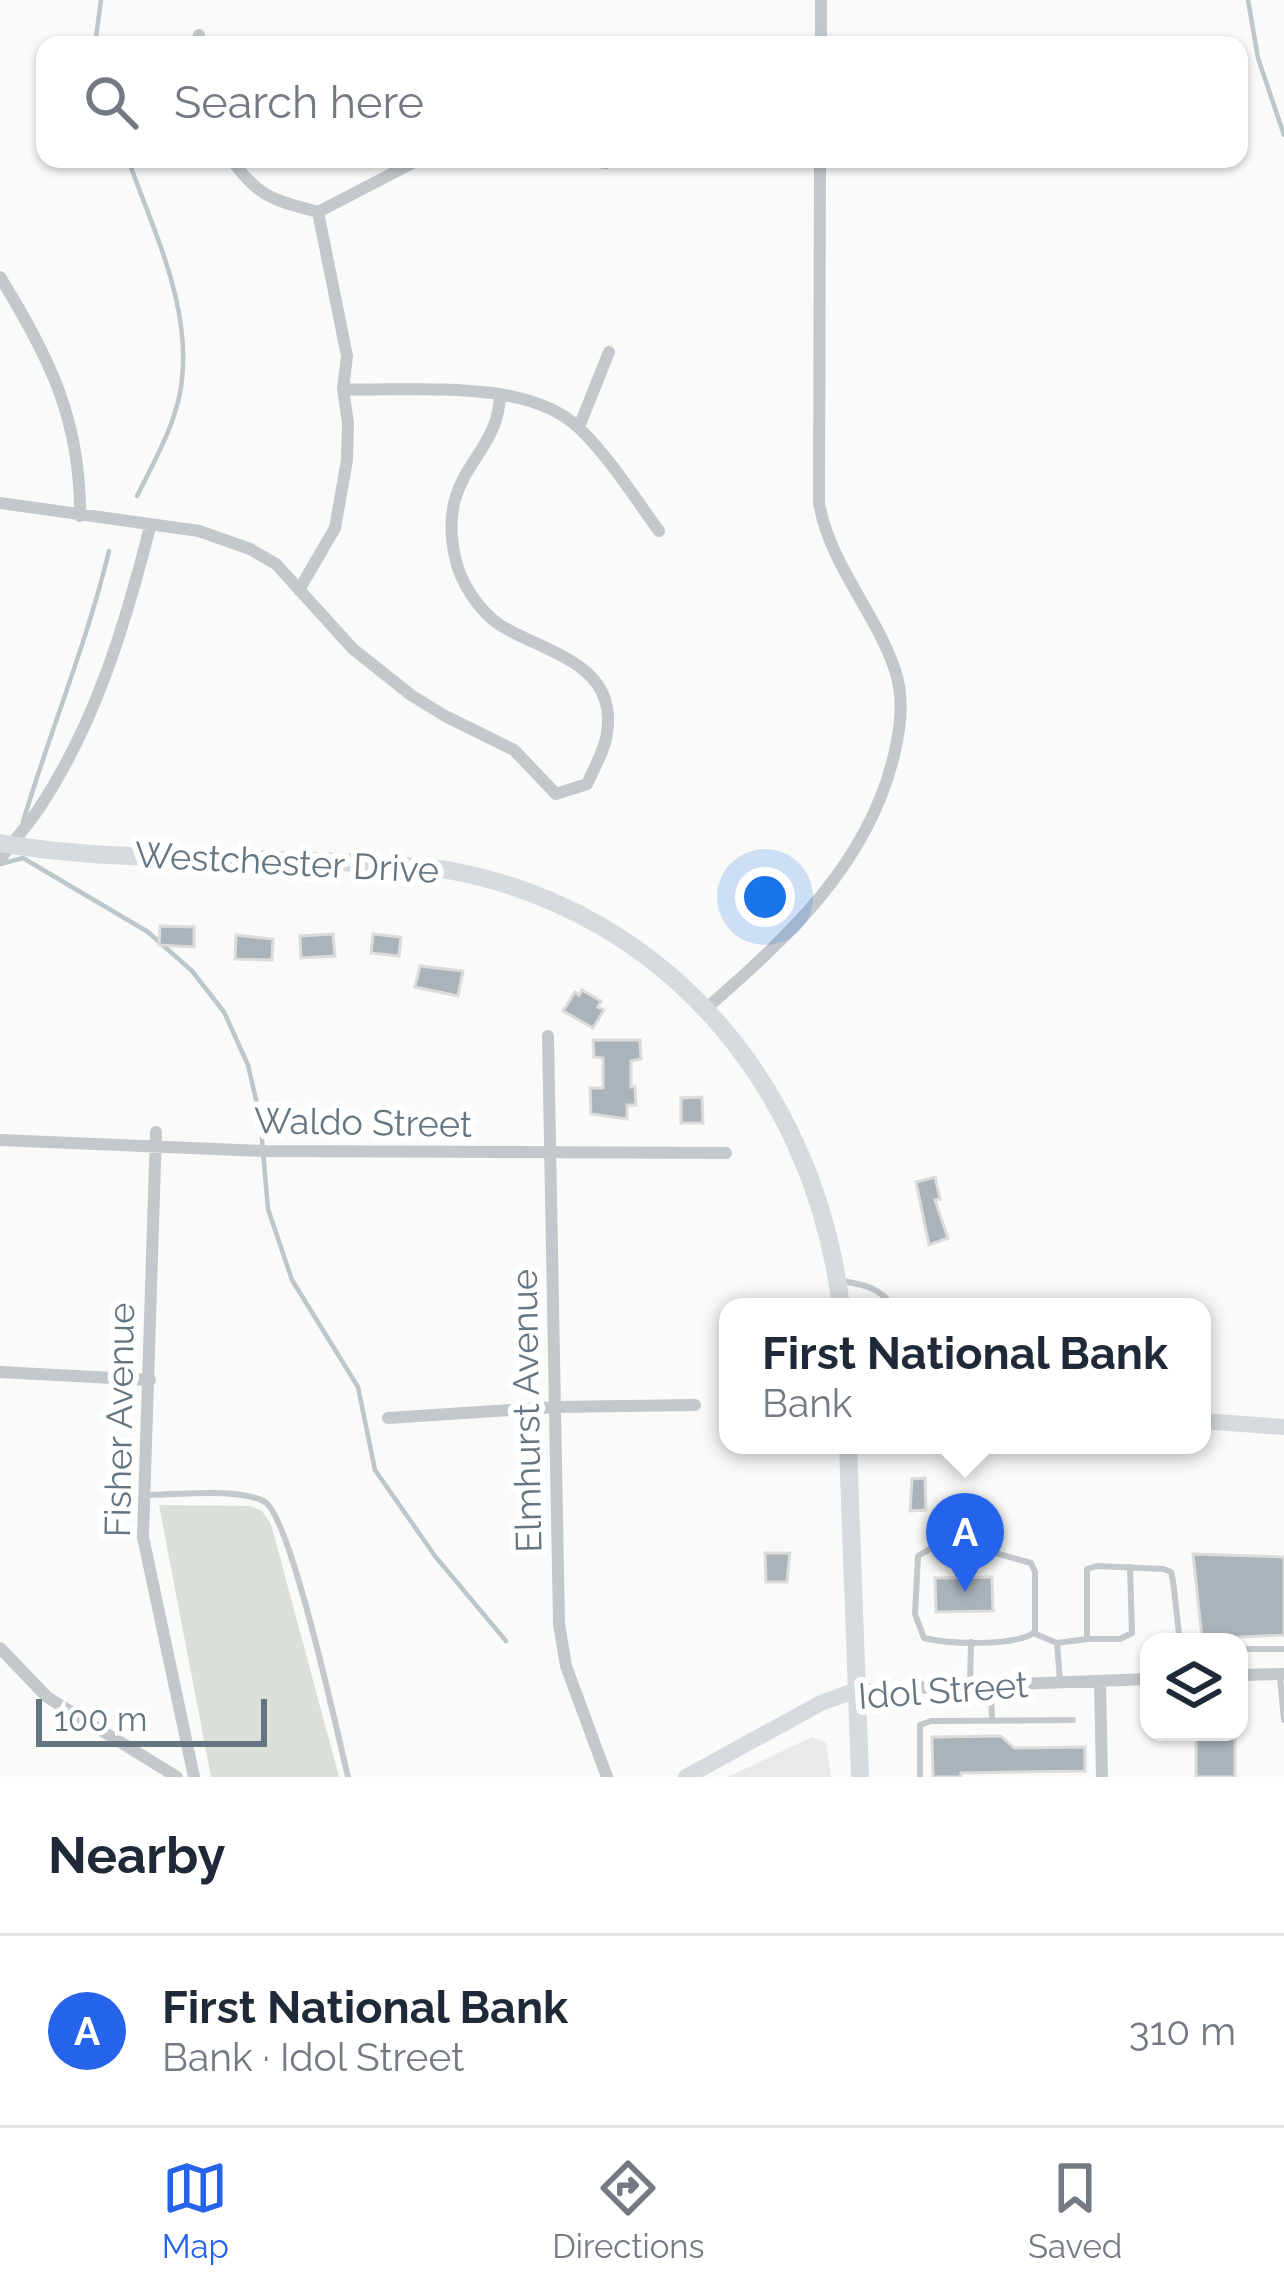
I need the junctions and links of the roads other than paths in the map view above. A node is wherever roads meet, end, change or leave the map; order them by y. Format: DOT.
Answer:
graph roads {
  1 [pos="821,0"];
  2 [pos="821,36"];
  3 [pos="237,168"];
  4 [pos="403,168"];
  5 [pos="820,168"];
  6 [pos="319,212"];
  7 [pos="0,277"];
  8 [pos="609,352"];
  9 [pos="343,389"];
  10 [pos="500,394"];
  11 [pos="578,427"];
  12 [pos="0,503"];
  13 [pos="80,516"];
  14 [pos="150,527"];
  15 [pos="659,532"];
  16 [pos="299,590"];
  17 [pos="4,849"];
  18 [pos="708,1007"];
  19 [pos="548,1036"];
  20 [pos="156,1132"];
  21 [pos="0,1140"];
  22 [pos="154,1148"];
  23 [pos="726,1153"];
  24 [pos="553,1154"];
  25 [pos="838,1281"];
  26 [pos="840,1298"];
  27 [pos="887,1298"];
  28 [pos="0,1372"];
  29 [pos="150,1380"];
  30 [pos="695,1405"];
  31 [pos="556,1407"];
  32 [pos="388,1418"];
  33 [pos="1211,1422"];
  34 [pos="1284,1427"];
  35 [pos="848,1454"];
  36 [pos="142,1496"];
  37 [pos="1130,1568"];
  38 [pos="1034,1633"];
  39 [pos="1179,1633"];
  40 [pos="1087,1640"];
  41 [pos="971,1642"];
  42 [pos="1057,1643"];
  43 [pos="0,1648"];
  44 [pos="1248,1649"];
  45 [pos="1284,1649"];
  46 [pos="1282,1674"];
  47 [pos="1248,1676"];
  48 [pos="1140,1680"];
  49 [pos="1100,1682"];
  50 [pos="1060,1683"];
  51 [pos="991,1685"];
  52 [pos="970,1686"];
  53 [pos="857,1690"];
  54 [pos="1073,1720"];
  55 [pos="1284,1720"];
  56 [pos="992,1721"];
  57 [pos="692,1775"];
  58 [pos="177,1777"];
  59 [pos="194,1777"];
  60 [pos="348,1777"];
  61 [pos="607,1777"];
  62 [pos="860,1777"];
  63 [pos="920,1777"];
  64 [pos="1102,1777"];
  1 -- 2 [label="street"];
  3 -- 6 [label="street"];
  4 -- 6 [label="street"];
  5 -- 18 [label="street"];
  6 -- 9 [label="street"];
  7 -- 13 [label="street"];
  8 -- 11 [label="street"];
  9 -- 10 [label="street"];
  9 -- 16 [label="street"];
  10 -- 11 [label="street"];
  10 -- 16 [label="street"];
  11 -- 15 [label="street"];
  12 -- 13 [label="street"];
  13 -- 14 [label="street"];
  14 -- 16 [label="street"];
  14 -- 17 [label="street"];
  17 -- 18 [label="main road, Westchester Drive"];
  18 -- 25 [label="main road, Westchester Drive"];
  19 -- 24 [label="street, Elmhurst Avenue"];
  20 -- 22 [label="street, Fisher Avenue"];
  21 -- 22 [label="street, Waldo Street"];
  22 -- 24 [label="street, Waldo Street"];
  22 -- 29 [label="street, Fisher Avenue"];
  23 -- 24 [label="street, Waldo Street"];
  24 -- 31 [label="street, Elmhurst Avenue"];
  25 -- 26 [label="main road, Westchester Drive"];
  25 -- 27 [label="lane"];
  28 -- 29 [label="street"];
  29 -- 36 [label="street, Fisher Avenue"];
  30 -- 31 [label="street"];
  31 -- 32 [label="street"];
  31 -- 61 [label="street, Elmhurst Avenue"];
  33 -- 34 [label="street"];
  35 -- 53 [label="main road"];
  36 -- 59 [label="street, Fisher Avenue"];
  36 -- 60 [label="lane"];
  37 -- 39 [label="lane"];
  37 -- 40 [label="lane"];
  37 -- 40 [label="lane"];
  38 -- 41 [label="lane"];
  38 -- 41 [label="lane"];
  38 -- 42 [label="lane"];
  40 -- 42 [label="lane"];
  41 -- 52 [label="lane"];
  42 -- 50 [label="lane"];
  43 -- 58 [label="street"];
  44 -- 45 [label="lane"];
  46 -- 47 [label="street"];
  46 -- 55 [label="lane"];
  48 -- 49 [label="street, Idol Street"];
  49 -- 50 [label="street, Idol Street"];
  49 -- 64 [label="street"];
  50 -- 51 [label="street, Idol Street"];
  51 -- 52 [label="street, Idol Street"];
  51 -- 56 [label="lane"];
  52 -- 53 [label="street, Idol Street"];
  53 -- 57 [label="street, Idol Street"];
  53 -- 62 [label="main road"];
  54 -- 56 [label="lane"];
  56 -- 63 [label="lane"];
}
